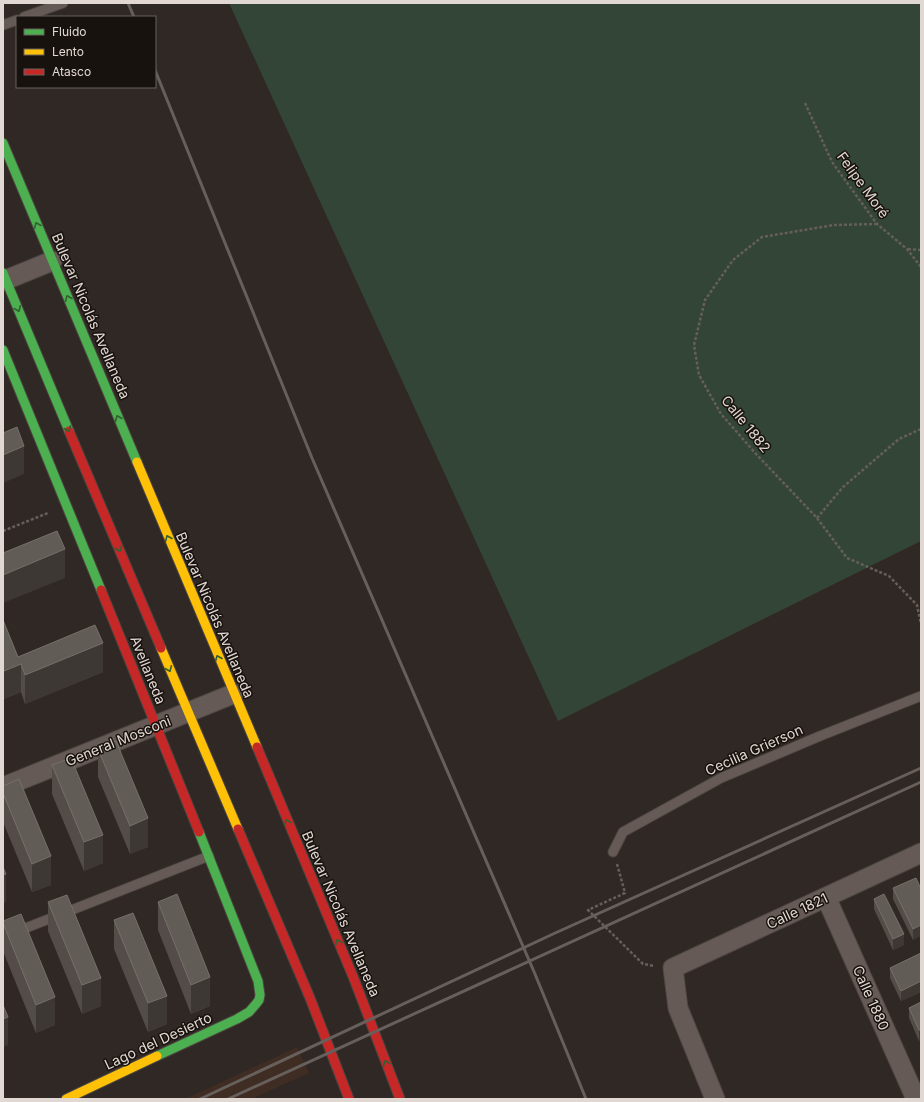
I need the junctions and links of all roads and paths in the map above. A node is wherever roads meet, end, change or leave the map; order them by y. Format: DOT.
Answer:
graph roads {
  1 [pos="64,3"];
  2 [pos="27,16"];
  3 [pos="16,20"];
  4 [pos="3,25"];
  5 [pos="804,103"];
  6 [pos="3,143"];
  7 [pos="877,224"];
  8 [pos="907,249"];
  9 [pos="921,250"];
  10 [pos="52,261"];
  11 [pos="921,267"];
  12 [pos="4,278"];
  13 [pos="3,350"];
  14 [pos="921,429"];
  15 [pos="67,505"];
  16 [pos="817,518"];
  17 [pos="3,531"];
  18 [pos="921,624"];
  19 [pos="233,694"];
  20 [pos="921,696"];
  21 [pos="188,713"];
  22 [pos="156,725"];
  23 [pos="3,787"];
  24 [pos="614,852"];
  25 [pos="921,853"];
  26 [pos="209,856"];
  27 [pos="826,897"];
  28 [pos="3,937"];
  29 [pos="673,968"];
  30 [pos="258,1002"];
  31 [pos="66,1099"];
  32 [pos="349,1099"];
  33 [pos="400,1099"];
  34 [pos="715,1099"];
  35 [pos="916,1099"];
  1 -- 2 [label="lane"];
  3 -- 4 [label="lane"];
  5 -- 7 [label="path, Felipe Moré"];
  10 -- 6 [label="main road, Bulevar Nicolás Avellaneda, one-way"];
  7 -- 8 [label="path, Felipe Moré"];
  7 -- 16 [label="path, Calle 1882"];
  8 -- 9 [label="path"];
  8 -- 11 [label="path, Felipe Moré"];
  10 -- 12 [label="street"];
  19 -- 10 [label="main road, Bulevar Nicolás Avellaneda, one-way"];
  12 -- 21 [label="main road, one-way"];
  13 -- 15 [label="main road, Avellaneda"];
  14 -- 16 [label="path"];
  15 -- 17 [label="path"];
  15 -- 22 [label="main road, Avellaneda"];
  16 -- 18 [label="path, Calle 1882"];
  19 -- 21 [label="street, General Mosconi"];
  33 -- 19 [label="main road, Bulevar Nicolás Avellaneda, one-way"];
  20 -- 24 [label="lane, Cecilia Grierson"];
  21 -- 22 [label="street, General Mosconi"];
  21 -- 32 [label="main road"];
  22 -- 23 [label="street, General Mosconi"];
  22 -- 26 [label="main road, Avellaneda"];
  24 -- 29 [label="path"];
  25 -- 27 [label="street, Calle 1821"];
  26 -- 28 [label="lane"];
  26 -- 30 [label="main road, Avellaneda"];
  27 -- 29 [label="street, Calle 1821"];
  27 -- 35 [label="street, Calle 1880"];
  29 -- 34 [label="street"];
  30 -- 31 [label="main road, Lago del Desierto"];
}
